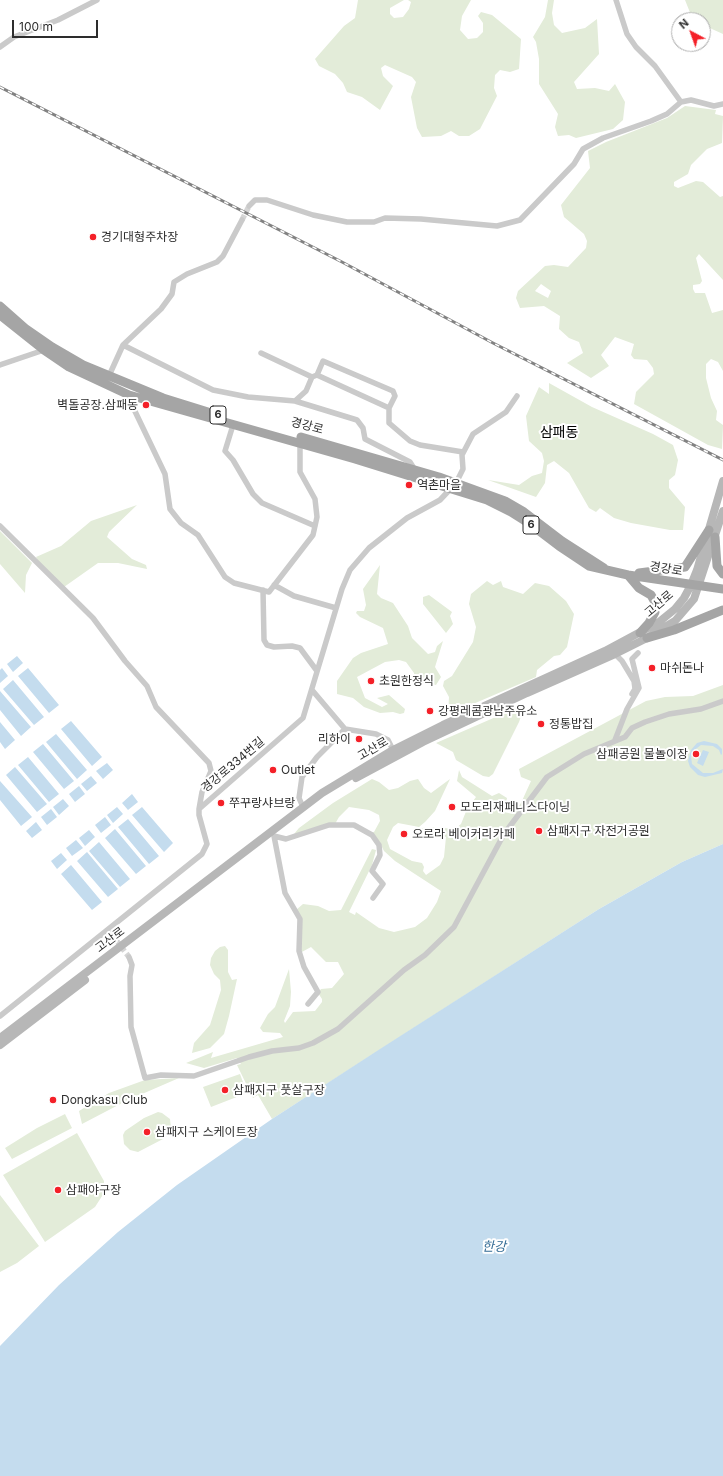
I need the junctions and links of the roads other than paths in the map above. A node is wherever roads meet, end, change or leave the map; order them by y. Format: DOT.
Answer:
graph roads {
  1 [pos="96,0"];
  2 [pos="616,0"];
  3 [pos="0,47"];
  4 [pos="681,102"];
  5 [pos="723,104"];
  6 [pos="249,206"];
  7 [pos="242,220"];
  8 [pos="0,306"];
  9 [pos="0,315"];
  10 [pos="123,345"];
  11 [pos="44,350"];
  12 [pos="261,353"];
  13 [pos="0,365"];
  14 [pos="315,376"];
  15 [pos="107,380"];
  16 [pos="129,395"];
  17 [pos="517,396"];
  18 [pos="296,400"];
  19 [pos="389,408"];
  20 [pos="233,425"];
  21 [pos="300,444"];
  22 [pos="463,452"];
  23 [pos="415,470"];
  24 [pos="723,481"];
  25 [pos="453,485"];
  26 [pos="723,511"];
  27 [pos="0,526"];
  28 [pos="315,526"];
  29 [pos="709,530"];
  30 [pos="715,537"];
  31 [pos="723,574"];
  32 [pos="628,575"];
  33 [pos="274,585"];
  34 [pos="695,585"];
  35 [pos="723,589"];
  36 [pos="263,590"];
  37 [pos="336,608"];
  38 [pos="723,610"];
  39 [pos="644,636"];
  40 [pos="638,653"];
  41 [pos="615,654"];
  42 [pos="317,671"];
  43 [pos="312,690"];
  44 [pos="723,702"];
  45 [pos="627,709"];
  46 [pos="345,728"];
  47 [pos="615,740"];
  48 [pos="393,750"];
  49 [pos="303,807"];
  50 [pos="199,809"];
  51 [pos="274,836"];
  52 [pos="374,898"];
  53 [pos="107,931"];
  54 [pos="116,940"];
  55 [pos="129,957"];
  56 [pos="308,1004"];
  57 [pos="0,1016"];
  58 [pos="0,1038"];
  59 [pos="0,1045"];
  1 -- 3 [label="street"];
  2 -- 4 [label="street"];
  4 -- 5 [label="street"];
  4 -- 6 [label="street"];
  7 -- 10 [label="street"];
  8 -- 15 [label="main road, 경강로 / 6"];
  9 -- 11 [label="main road, 경강로 / 6"];
  10 -- 15 [label="street"];
  10 -- 18 [label="street"];
  11 -- 13 [label="street"];
  11 -- 15 [label="main road, 경강로 / 6"];
  12 -- 14 [label="street"];
  14 -- 18 [label="street"];
  14 -- 19 [label="street"];
  14 -- 19 [label="street"];
  15 -- 16 [label="main road, 경강로 / 6"];
  15 -- 23 [label="main road, 경강로 / 6"];
  16 -- 20 [label="main road, 경강로 / 6"];
  16 -- 36 [label="street"];
  17 -- 22 [label="street"];
  18 -- 23 [label="street"];
  19 -- 22 [label="street"];
  20 -- 21 [label="main road, 경강로 / 6"];
  20 -- 28 [label="street"];
  21 -- 25 [label="main road, 경강로 / 6"];
  21 -- 28 [label="street"];
  22 -- 25 [label="street"];
  23 -- 25 [label="main road, 경강로 / 6"];
  24 -- 29 [label="street, 고산로"];
  25 -- 32 [label="main road, 경강로 / 6"];
  25 -- 37 [label="street, 경강로334번길"];
  26 -- 30 [label="street, 고산로"];
  27 -- 50 [label="street, 경강로334번길"];
  28 -- 33 [label="street"];
  29 -- 32 [label="main road"];
  29 -- 34 [label="street, 고산로"];
  30 -- 31 [label="main road"];
  30 -- 34 [label="street, 고산로"];
  32 -- 34 [label="main road, 경강로 / 6"];
  32 -- 39 [label="main road"];
  33 -- 36 [label="street"];
  33 -- 37 [label="street"];
  34 -- 35 [label="main road, 경강로 / 6"];
  34 -- 39 [label="street, 고산로"];
  36 -- 42 [label="street"];
  37 -- 42 [label="street, 경강로334번길"];
  38 -- 39 [label="main road"];
  39 -- 41 [label="street, 고산로"];
  39 -- 48 [label="street, 고산로"];
  40 -- 45 [label="street"];
  41 -- 45 [label="street"];
  41 -- 51 [label="street, 고산로"];
  42 -- 43 [label="street, 경강로334번길"];
  43 -- 46 [label="street"];
  43 -- 50 [label="street, 경강로334번길"];
  44 -- 47 [label="street"];
  45 -- 47 [label="street"];
  46 -- 48 [label="street"];
  46 -- 49 [label="street"];
  47 -- 55 [label="street"];
  48 -- 49 [label="street, 고산로"];
  49 -- 58 [label="street, 고산로"];
  50 -- 53 [label="street"];
  51 -- 52 [label="street"];
  51 -- 56 [label="street"];
  51 -- 59 [label="street, 고산로"];
  53 -- 54 [label="street"];
  53 -- 57 [label="street"];
}
